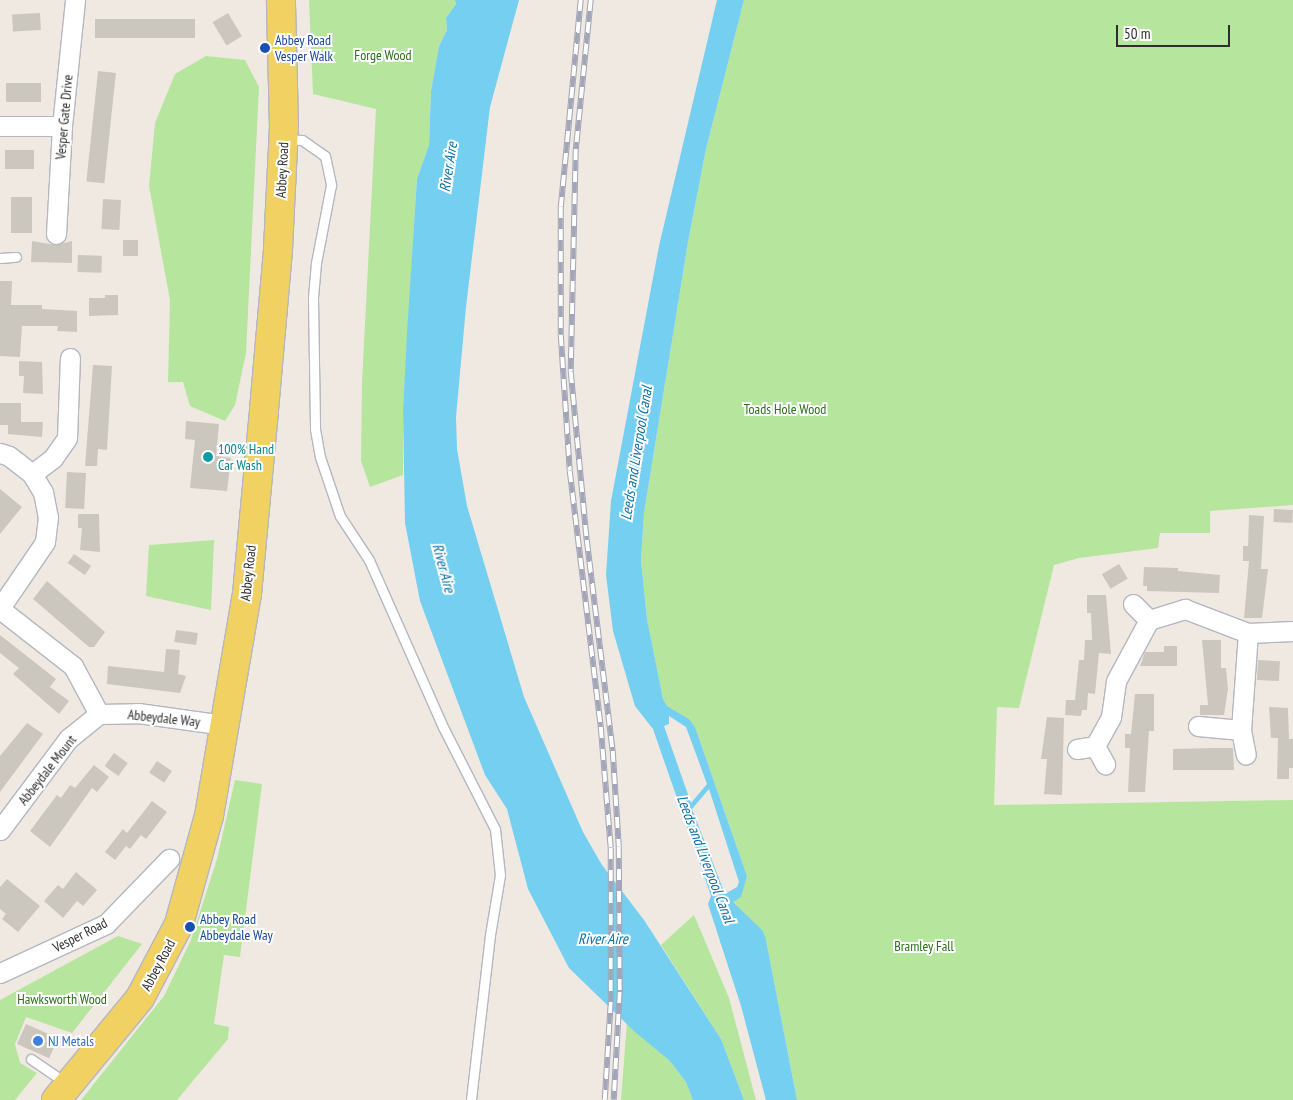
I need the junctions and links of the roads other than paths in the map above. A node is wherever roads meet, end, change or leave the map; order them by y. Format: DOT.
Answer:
graph roads {
  1 [pos="75,0"];
  2 [pos="281,0"];
  3 [pos="0,126"];
  4 [pos="62,126"];
  5 [pos="284,139"];
  6 [pos="56,234"];
  7 [pos="16,257"];
  8 [pos="0,258"];
  9 [pos="70,358"];
  10 [pos="0,453"];
  11 [pos="32,474"];
  12 [pos="1132,604"];
  13 [pos="0,608"];
  14 [pos="1149,620"];
  15 [pos="1293,631"];
  16 [pos="1248,633"];
  17 [pos="99,714"];
  18 [pos="225,725"];
  19 [pos="1198,726"];
  20 [pos="1241,730"];
  21 [pos="1246,755"];
  22 [pos="1105,764"];
  23 [pos="0,830"];
  24 [pos="169,859"];
  25 [pos="0,973"];
  26 [pos="31,1059"];
  27 [pos="62,1092"];
  28 [pos="472,1100"];
  1 -- 4 [label="street, Vesper Gate Drive"];
  2 -- 5 [label="main road, Abbey Road"];
  3 -- 4 [label="street"];
  4 -- 6 [label="street, Vesper Gate Drive"];
  5 -- 18 [label="main road, Abbey Road"];
  5 -- 28 [label="lane"];
  7 -- 8 [label="lane"];
  9 -- 11 [label="street"];
  10 -- 11 [label="street"];
  11 -- 13 [label="street"];
  12 -- 14 [label="street"];
  13 -- 17 [label="street"];
  14 -- 16 [label="street"];
  14 -- 22 [label="street"];
  15 -- 16 [label="street"];
  16 -- 20 [label="street"];
  17 -- 18 [label="street, Abbeydale Way"];
  17 -- 23 [label="street, Abbeydale Mount"];
  18 -- 27 [label="main road, Abbey Road"];
  19 -- 20 [label="street"];
  20 -- 21 [label="street"];
  24 -- 25 [label="street, Vesper Road"];
  26 -- 27 [label="lane"];
}
